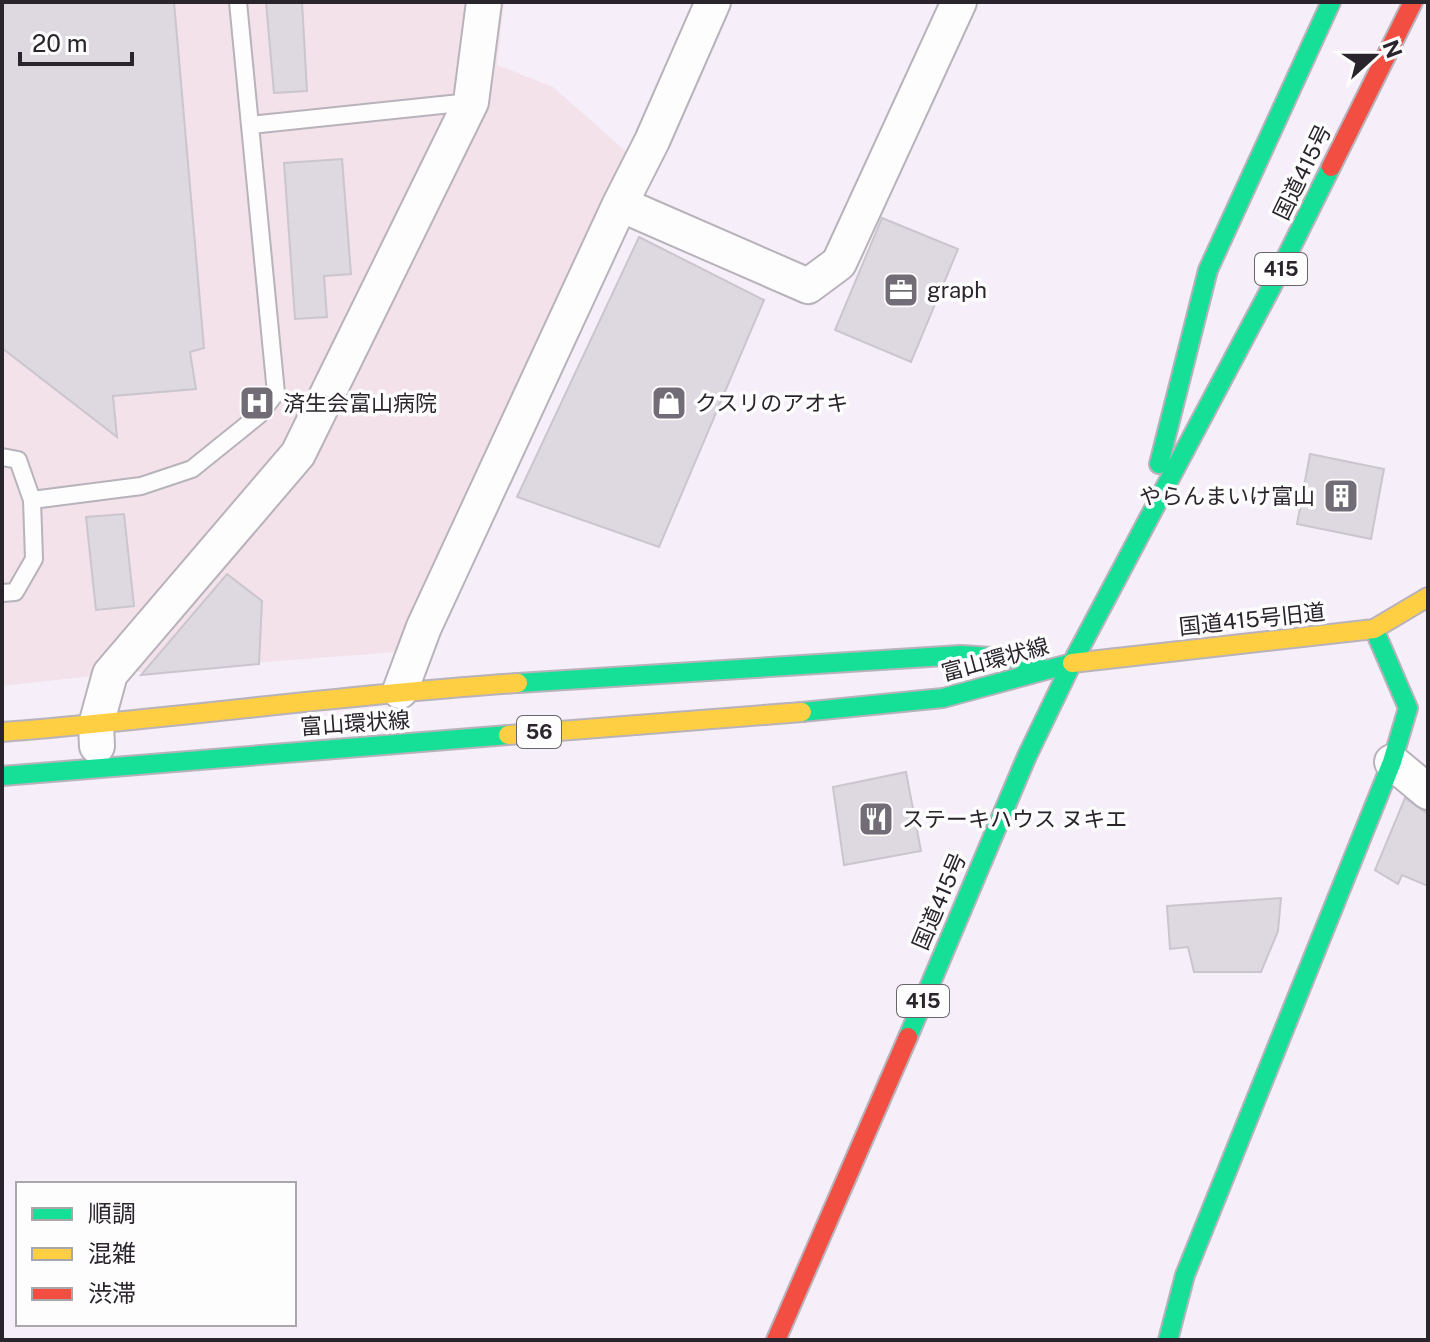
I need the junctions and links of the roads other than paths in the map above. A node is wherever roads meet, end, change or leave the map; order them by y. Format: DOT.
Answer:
graph roads {
  1 [pos="238,2"];
  2 [pos="484,2"];
  3 [pos="713,2"];
  4 [pos="959,2"];
  5 [pos="1331,2"];
  6 [pos="1413,2"];
  7 [pos="471,102"];
  8 [pos="250,125"];
  9 [pos="620,204"];
  10 [pos="2,457"];
  11 [pos="32,500"];
  12 [pos="1141,532"];
  13 [pos="2,593"];
  14 [pos="1428,597"];
  15 [pos="1374,629"];
  16 [pos="1072,663"];
  17 [pos="400,691"];
  18 [pos="96,725"];
  19 [pos="2,732"];
  20 [pos="1392,762"];
  21 [pos="99,767"];
  22 [pos="2,776"];
  23 [pos="1428,792"];
  24 [pos="776,1340"];
  25 [pos="1168,1340"];
  1 -- 8 [label="lane"];
  2 -- 7 [label="street"];
  3 -- 9 [label="street"];
  4 -- 9 [label="street"];
  5 -- 12 [label="main road, 国道415号 / 415"];
  6 -- 12 [label="main road, 国道415号 / 415"];
  7 -- 8 [label="lane"];
  7 -- 18 [label="street"];
  8 -- 11 [label="lane"];
  9 -- 17 [label="street"];
  10 -- 11 [label="lane"];
  11 -- 13 [label="lane"];
  12 -- 16 [label="main road, 国道415号 / 415"];
  14 -- 15 [label="main road, 国道415号旧道"];
  15 -- 16 [label="main road, 国道415号旧道"];
  15 -- 20 [label="main road"];
  16 -- 17 [label="main road, 富山環状線 / 56"];
  16 -- 21 [label="main road, 富山環状線 / 56"];
  16 -- 24 [label="main road, 国道415号 / 415"];
  17 -- 18 [label="main road, 富山環状線 / 56"];
  18 -- 19 [label="main road, 富山環状線 / 56"];
  18 -- 21 [label="street"];
  20 -- 23 [label="street"];
  20 -- 25 [label="main road"];
  21 -- 22 [label="main road, 富山環状線 / 56"];
}
